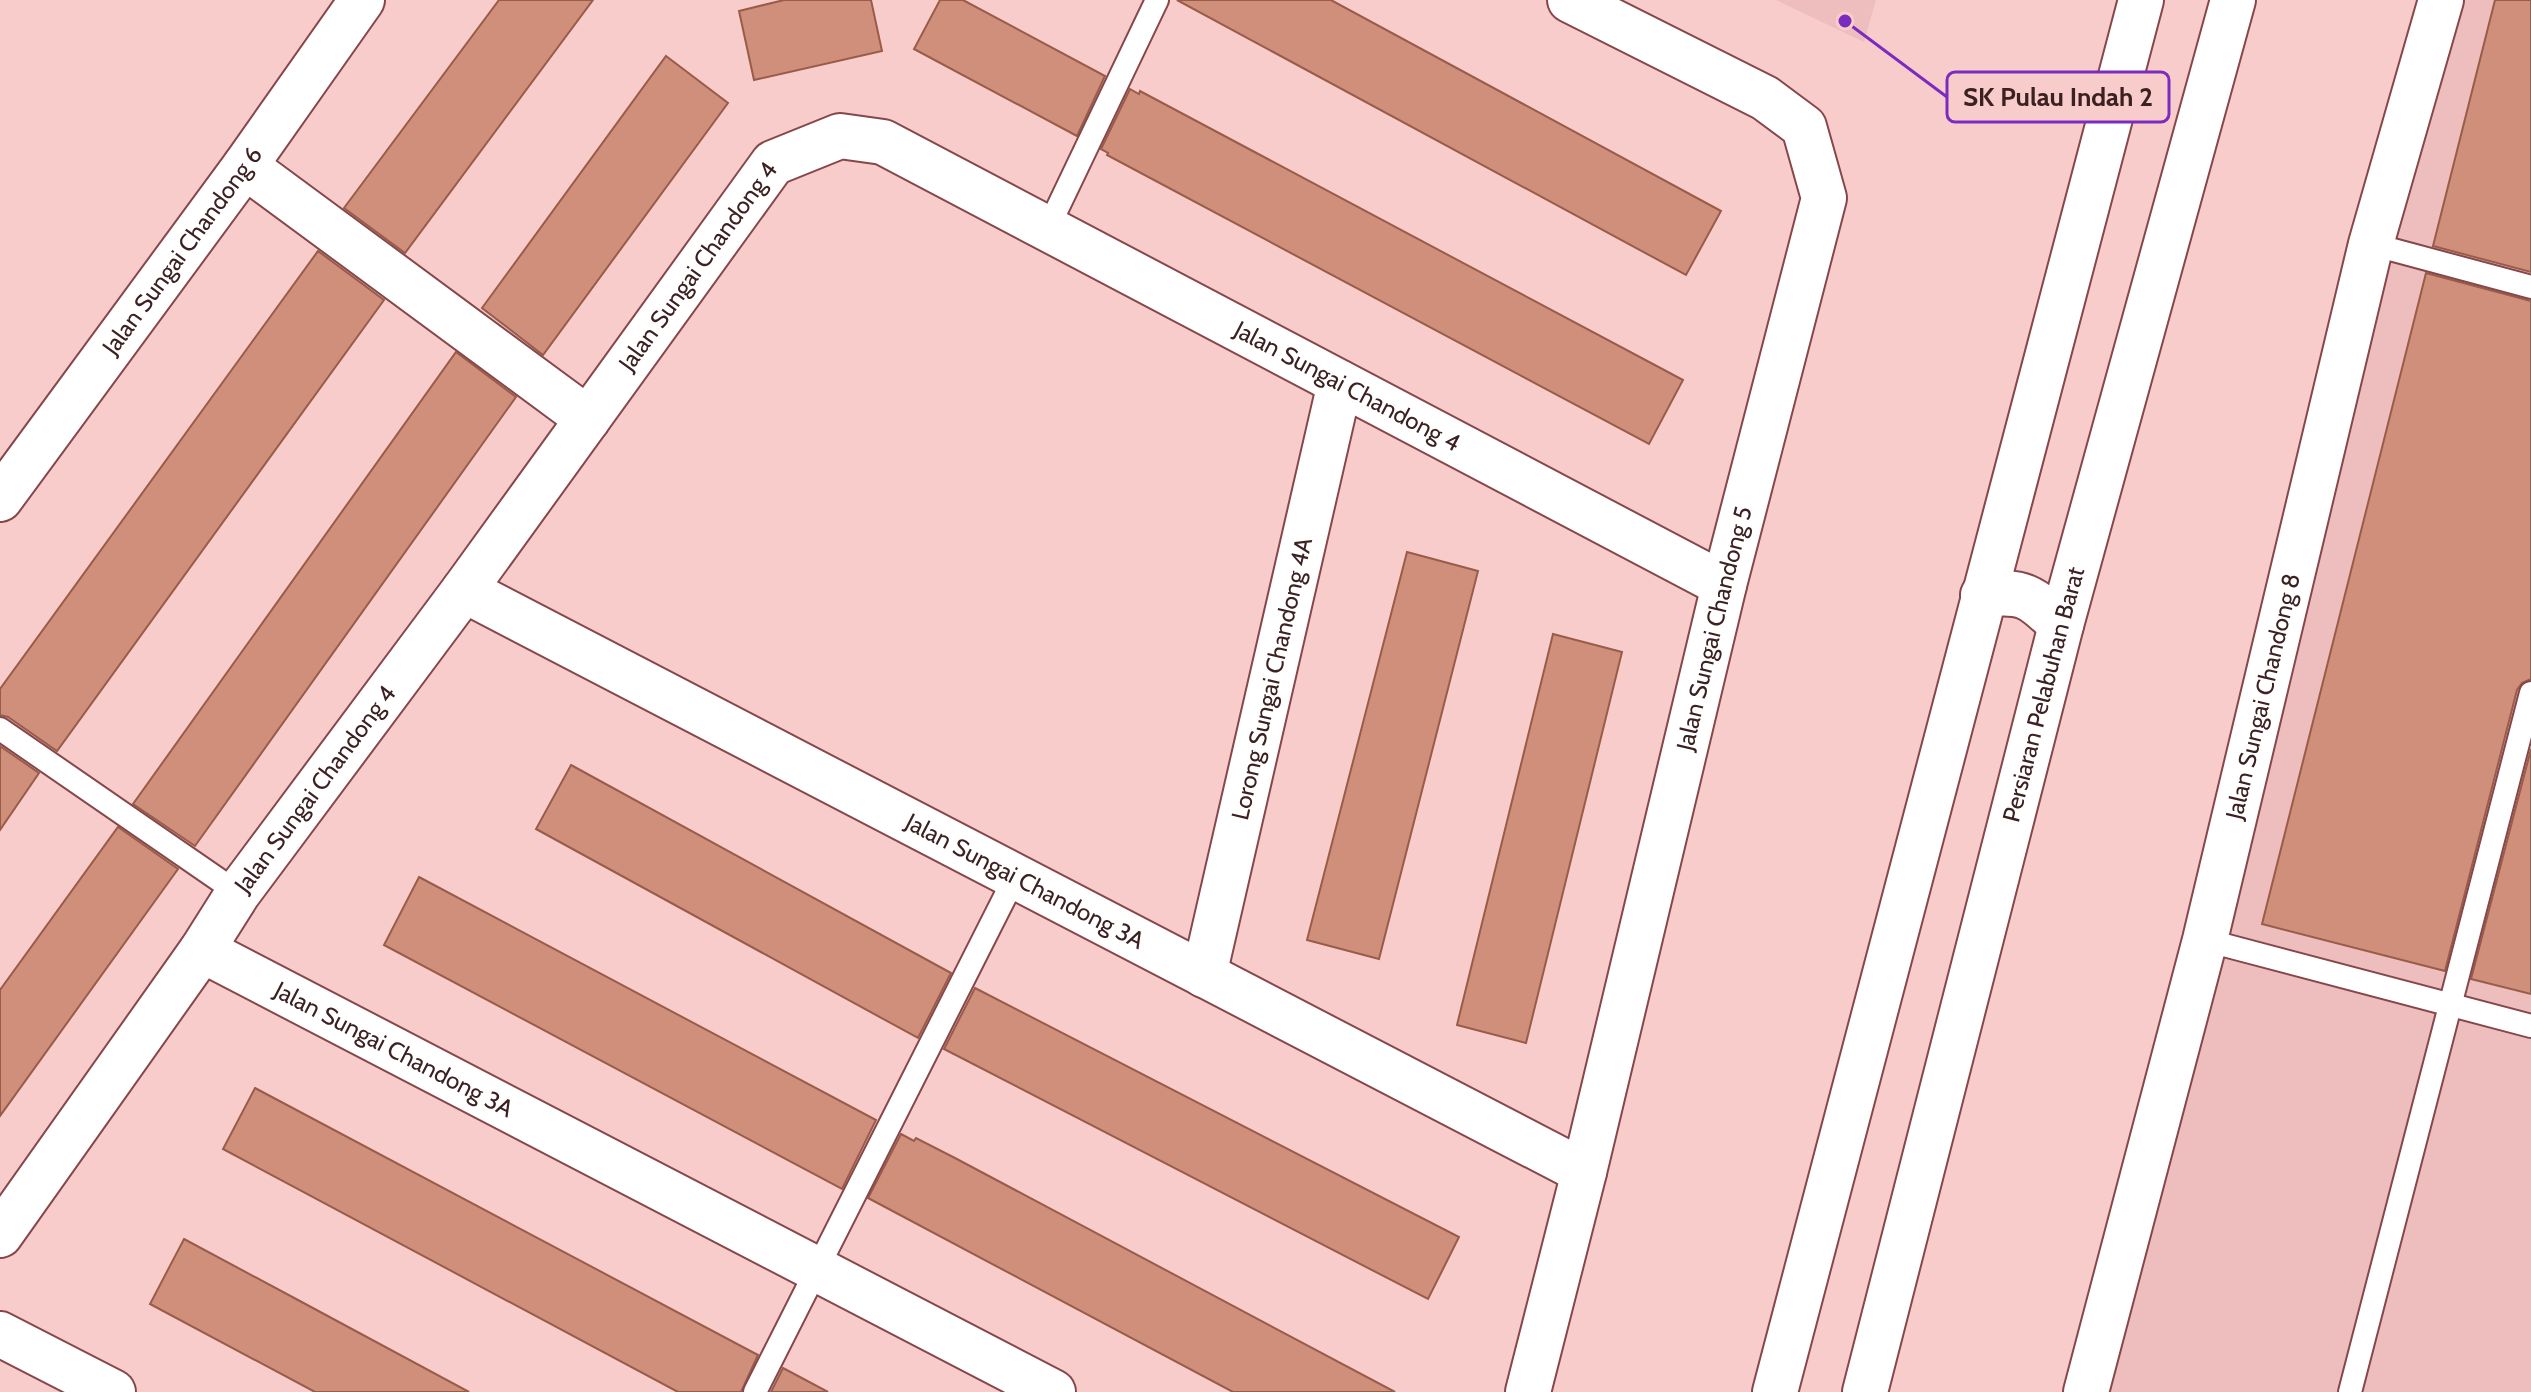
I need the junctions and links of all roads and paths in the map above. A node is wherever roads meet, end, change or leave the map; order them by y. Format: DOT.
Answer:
graph roads {
  1 [pos="362,0"];
  2 [pos="1157,0"];
  3 [pos="1570,0"];
  4 [pos="2141,0"];
  5 [pos="2233,0"];
  6 [pos="2441,0"];
  7 [pos="245,166"];
  8 [pos="1048,228"];
  9 [pos="2371,244"];
  10 [pos="2531,287"];
  11 [pos="1340,383"];
  12 [pos="588,419"];
  13 [pos="0,499"];
  14 [pos="1724,585"];
  15 [pos="464,590"];
  16 [pos="1983,595"];
  17 [pos="2061,625"];
  18 [pos="2531,693"];
  19 [pos="0,729"];
  20 [pos="1015,877"];
  21 [pos="238,893"];
  22 [pos="2205,940"];
  23 [pos="202,950"];
  24 [pos="1204,975"];
  25 [pos="2450,1005"];
  26 [pos="2531,1026"];
  27 [pos="1584,1172"];
  28 [pos="0,1235"];
  29 [pos="817,1270"];
  30 [pos="0,1336"];
  31 [pos="113,1392"];
  32 [pos="755,1392"];
  33 [pos="1053,1392"];
  34 [pos="1528,1392"];
  35 [pos="1775,1392"];
  36 [pos="1865,1392"];
  37 [pos="2086,1392"];
  38 [pos="2350,1392"];
  1 -- 7 [label="street, Jalan Sungai Chandong 6"];
  2 -- 8 [label="lane"];
  3 -- 14 [label="street, Jalan Sungai Chandong 5"];
  4 -- 16 [label="street"];
  5 -- 17 [label="street, Persiaran Pelabuhan Barat"];
  6 -- 9 [label="street, Jalan Sungai Chandong 8"];
  7 -- 12 [label="street"];
  7 -- 13 [label="street, Jalan Sungai Chandong 6"];
  8 -- 11 [label="street, Jalan Sungai Chandong 4"];
  8 -- 12 [label="street, Jalan Sungai Chandong 4"];
  9 -- 10 [label="lane"];
  9 -- 22 [label="street, Jalan Sungai Chandong 8"];
  11 -- 14 [label="street, Jalan Sungai Chandong 4"];
  11 -- 24 [label="street, Lorong Sungai Chandong 4A"];
  12 -- 15 [label="street, Jalan Sungai Chandong 4"];
  14 -- 27 [label="street, Jalan Sungai Chandong 5"];
  15 -- 20 [label="street, Jalan Sungai Chandong 3A"];
  15 -- 21 [label="street, Jalan Sungai Chandong 4"];
  16 -- 17 [label="street"];
  16 -- 35 [label="street"];
  17 -- 36 [label="street, Persiaran Pelabuhan Barat"];
  18 -- 25 [label="lane"];
  19 -- 21 [label="lane"];
  20 -- 24 [label="street, Jalan Sungai Chandong 3A"];
  20 -- 29 [label="lane"];
  21 -- 23 [label="street, Jalan Sungai Chandong 4"];
  22 -- 25 [label="lane"];
  22 -- 37 [label="street, Jalan Sungai Chandong 8"];
  23 -- 28 [label="street, Jalan Sungai Chandong 4"];
  23 -- 29 [label="street, Jalan Sungai Chandong 3A"];
  24 -- 27 [label="street, Jalan Sungai Chandong 3A"];
  25 -- 26 [label="lane"];
  25 -- 38 [label="lane"];
  27 -- 34 [label="street, Jalan Sungai Chandong 5"];
  29 -- 32 [label="lane"];
  29 -- 33 [label="street, Jalan Sungai Chandong 3A"];
  30 -- 31 [label="street"];
}
